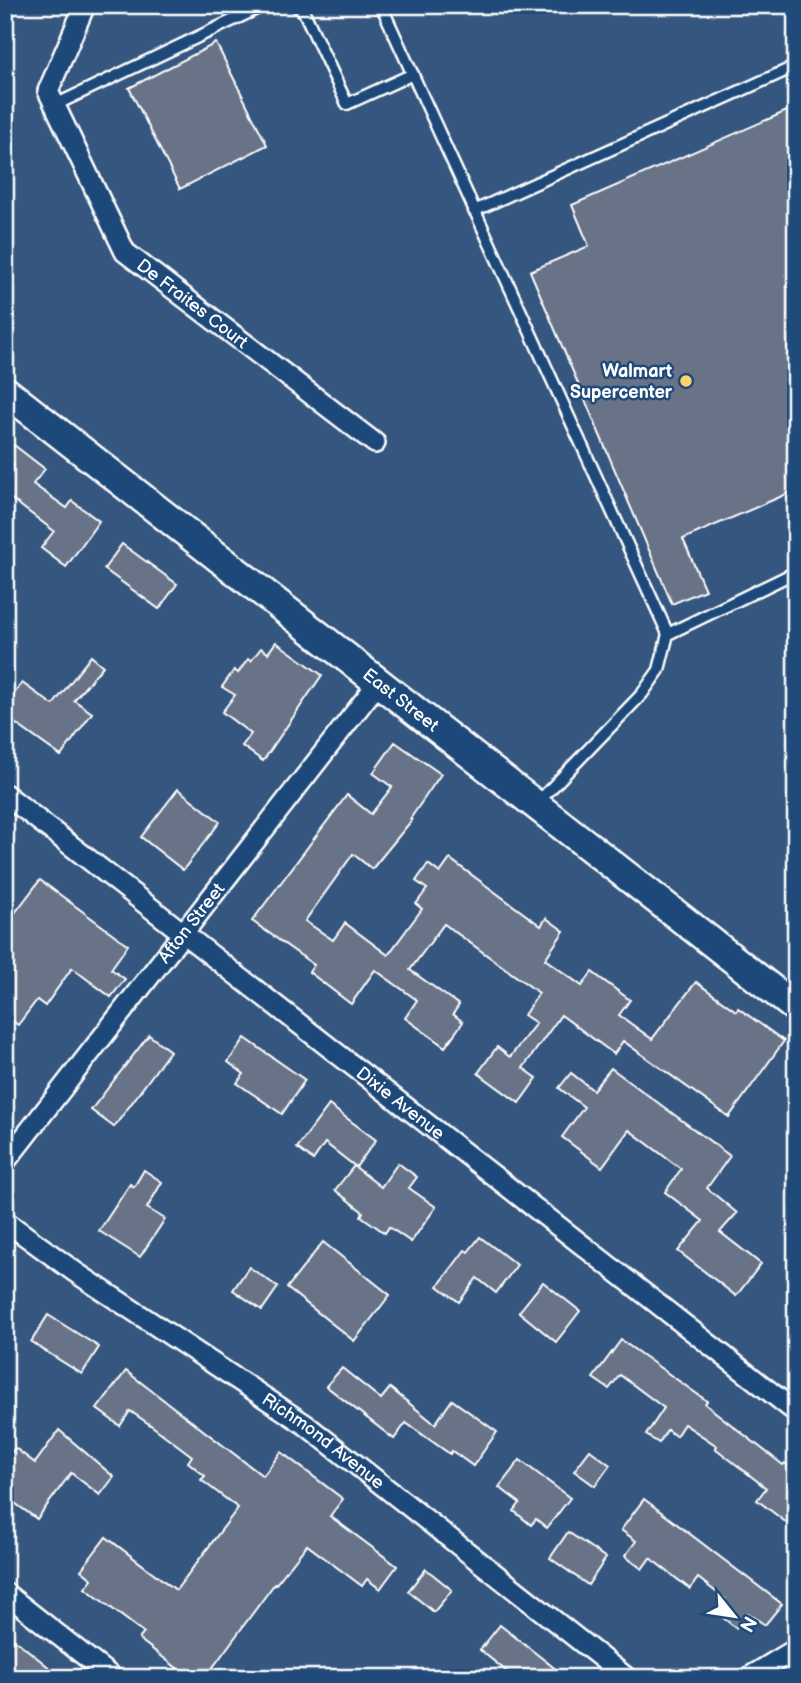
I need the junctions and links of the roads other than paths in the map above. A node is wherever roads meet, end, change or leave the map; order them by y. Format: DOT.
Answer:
graph roads {
  1 [pos="85,5"];
  2 [pos="265,5"];
  3 [pos="296,5"];
  4 [pos="381,5"];
  5 [pos="796,66"];
  6 [pos="413,74"];
  7 [pos="55,105"];
  8 [pos="474,211"];
  9 [pos="5,391"];
  10 [pos="375,443"];
  11 [pos="796,572"];
  12 [pos="668,634"];
  13 [pos="378,683"];
  14 [pos="5,794"];
  15 [pos="535,805"];
  16 [pos="183,933"];
  17 [pos="796,1008"];
  18 [pos="5,1162"];
  19 [pos="5,1221"];
  20 [pos="796,1412"];
  21 [pos="5,1593"];
  22 [pos="796,1649"];
  23 [pos="113,1678"];
  24 [pos="627,1678"];
  25 [pos="748,1678"];
  1 -- 7 [label="street, De Fraites Court"];
  2 -- 7 [label="lane"];
  3 -- 6 [label="lane"];
  4 -- 6 [label="lane"];
  5 -- 8 [label="lane"];
  6 -- 8 [label="lane"];
  7 -- 10 [label="street, De Fraites Court"];
  8 -- 12 [label="lane"];
  9 -- 13 [label="street, East Street"];
  11 -- 12 [label="lane"];
  12 -- 15 [label="lane"];
  13 -- 15 [label="street, East Street"];
  13 -- 16 [label="street, Afton Street"];
  14 -- 16 [label="street, Dixie Avenue"];
  15 -- 17 [label="street, East Street"];
  16 -- 18 [label="street, Afton Street"];
  16 -- 20 [label="street, Dixie Avenue"];
  19 -- 24 [label="street, Richmond Avenue"];
  21 -- 23 [label="street"];
  22 -- 25 [label="street"];
}
